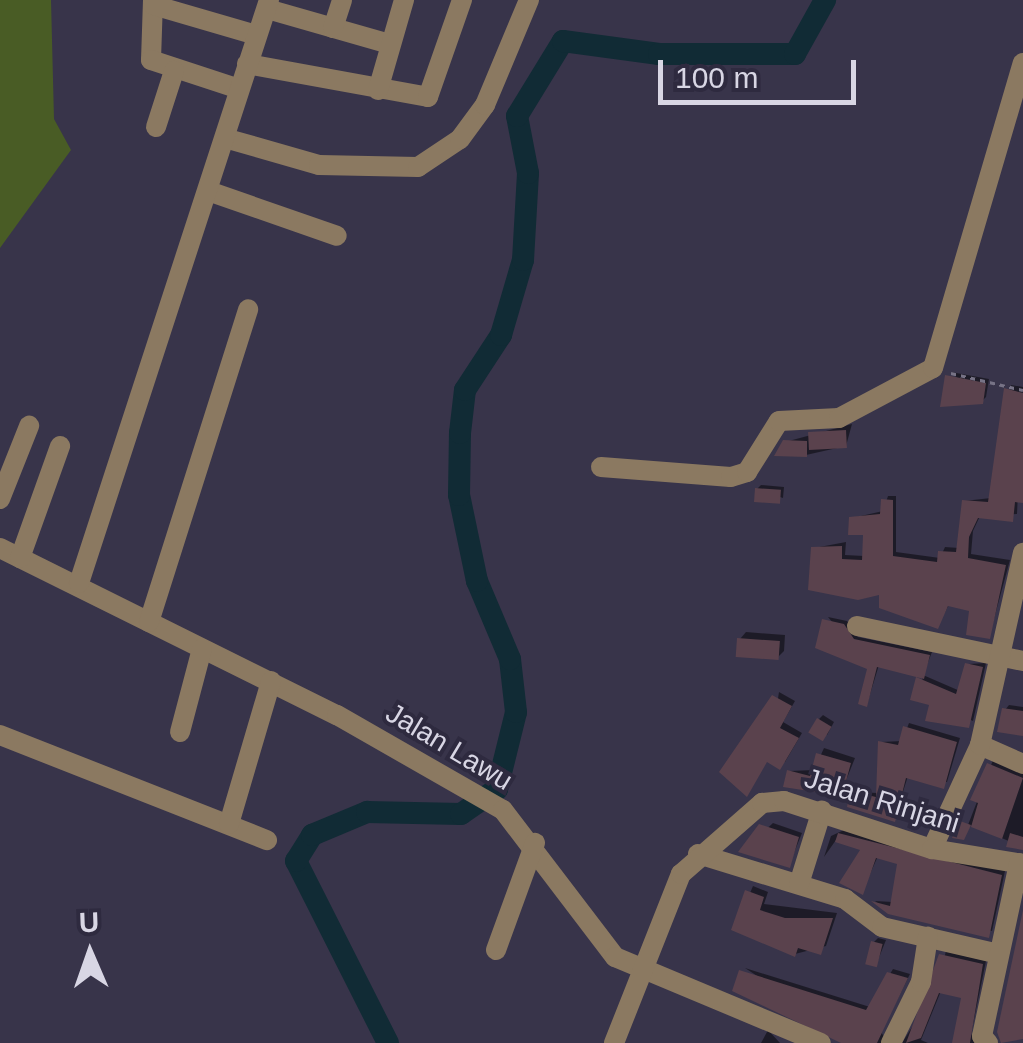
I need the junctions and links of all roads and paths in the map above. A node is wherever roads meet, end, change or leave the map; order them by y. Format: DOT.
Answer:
graph roads {
  1 [pos="342,0"];
  2 [pos="404,0"];
  3 [pos="462,0"];
  4 [pos="529,0"];
  5 [pos="153,2"];
  6 [pos="268,4"];
  7 [pos="199,8"];
  8 [pos="333,28"];
  9 [pos="256,34"];
  10 [pos="390,44"];
  11 [pos="1023,63"];
  12 [pos="246,64"];
  13 [pos="174,71"];
  14 [pos="239,90"];
  15 [pos="378,90"];
  16 [pos="156,127"];
  17 [pos="228,138"];
  18 [pos="211,192"];
  19 [pos="337,236"];
  20 [pos="248,310"];
  21 [pos="932,368"];
  22 [pos="1023,390"];
  23 [pos="29,426"];
  24 [pos="60,446"];
  25 [pos="602,466"];
  26 [pos="0,500"];
  27 [pos="0,548"];
  28 [pos="1023,553"];
  29 [pos="20,558"];
  30 [pos="79,583"];
  31 [pos="1016,613"];
  32 [pos="149,622"];
  33 [pos="858,626"];
  34 [pos="202,648"];
  35 [pos="998,657"];
  36 [pos="1023,661"];
  37 [pos="271,680"];
  38 [pos="180,732"];
  39 [pos="0,735"];
  40 [pos="980,745"];
  41 [pos="1023,764"];
  42 [pos="822,810"];
  43 [pos="229,824"];
  44 [pos="267,840"];
  45 [pos="535,843"];
  46 [pos="932,849"];
  47 [pos="698,854"];
  48 [pos="1021,863"];
  49 [pos="799,884"];
  50 [pos="928,938"];
  51 [pos="496,950"];
  52 [pos="999,954"];
  53 [pos="637,972"];
  54 [pos="614,1043"];
  55 [pos="821,1043"];
  56 [pos="891,1043"];
  57 [pos="988,1043"];
  1 -- 8 [label="street"];
  2 -- 10 [label="street"];
  3 -- 15 [label="street"];
  4 -- 17 [label="street"];
  5 -- 7 [label="street"];
  5 -- 13 [label="street"];
  6 -- 8 [label="street"];
  6 -- 9 [label="street"];
  7 -- 9 [label="street"];
  8 -- 10 [label="street"];
  9 -- 12 [label="street"];
  10 -- 15 [label="street"];
  11 -- 21 [label="street"];
  12 -- 14 [label="street"];
  12 -- 15 [label="street"];
  13 -- 14 [label="street"];
  13 -- 16 [label="street"];
  14 -- 17 [label="street"];
  17 -- 18 [label="street"];
  18 -- 19 [label="street"];
  18 -- 30 [label="street"];
  20 -- 32 [label="street"];
  21 -- 22 [label="path"];
  21 -- 25 [label="street"];
  23 -- 26 [label="street"];
  24 -- 29 [label="street"];
  27 -- 29 [label="street, Jalan Lawu"];
  28 -- 31 [label="street"];
  29 -- 30 [label="street, Jalan Lawu"];
  30 -- 32 [label="street, Jalan Lawu"];
  31 -- 35 [label="street"];
  32 -- 34 [label="street, Jalan Lawu"];
  33 -- 35 [label="street"];
  34 -- 37 [label="street, Jalan Lawu"];
  34 -- 38 [label="street"];
  35 -- 36 [label="street"];
  35 -- 40 [label="street"];
  37 -- 43 [label="street"];
  37 -- 45 [label="street, Jalan Lawu"];
  39 -- 43 [label="street"];
  40 -- 41 [label="street"];
  40 -- 46 [label="street"];
  42 -- 46 [label="street, Jalan Rinjani"];
  42 -- 47 [label="street, Jalan Rinjani"];
  42 -- 49 [label="street"];
  43 -- 44 [label="street"];
  45 -- 51 [label="street"];
  45 -- 53 [label="street, Jalan Lawu"];
  46 -- 48 [label="street, Jalan Rinjani"];
  47 -- 49 [label="street"];
  47 -- 53 [label="street, Jalan Rinjani"];
  48 -- 52 [label="street"];
  49 -- 50 [label="street"];
  50 -- 52 [label="street"];
  50 -- 56 [label="street"];
  52 -- 57 [label="street"];
  53 -- 54 [label="street, Jalan Rinjani"];
  53 -- 55 [label="street, Jalan Lawu"];
}
